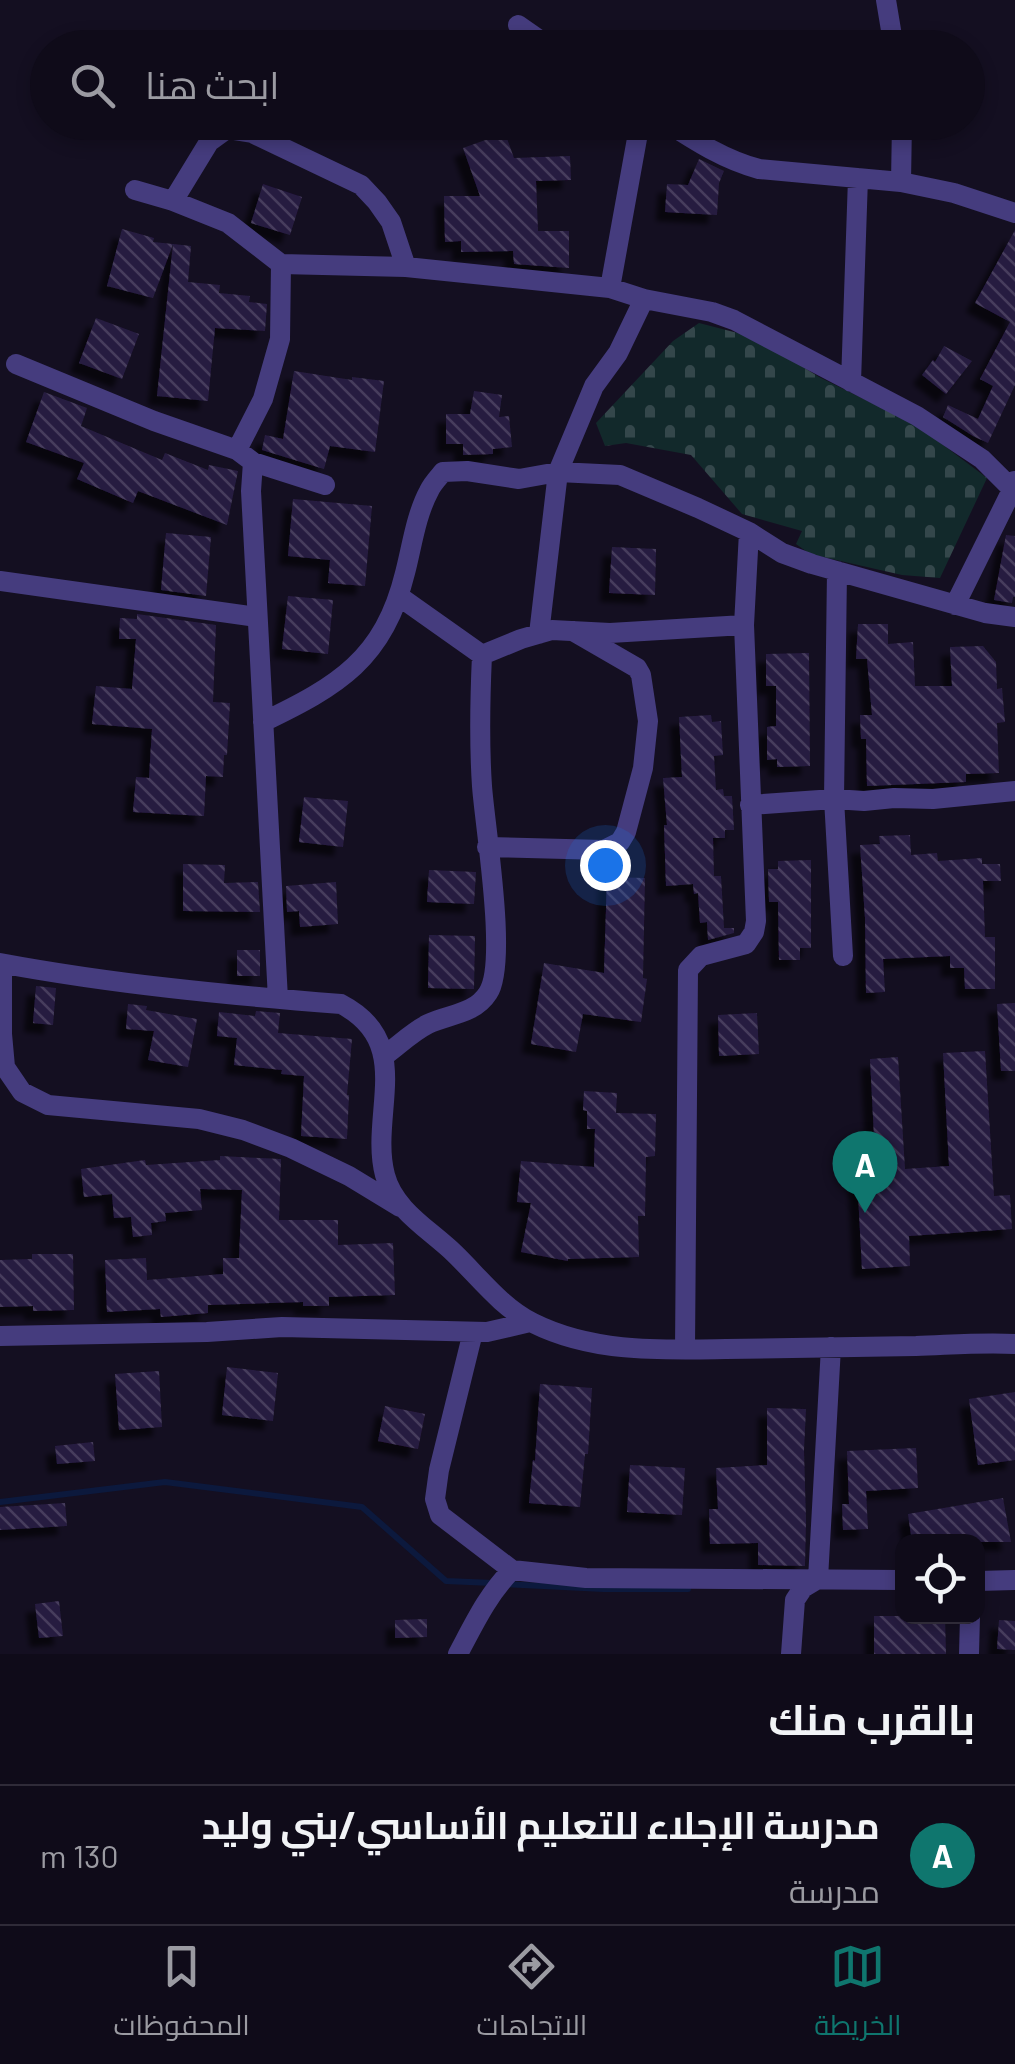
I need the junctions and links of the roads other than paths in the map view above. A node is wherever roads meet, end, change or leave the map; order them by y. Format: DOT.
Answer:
graph roads {
  1 [pos="886,0"];
  2 [pos="518,25"];
  3 [pos="525,30"];
  4 [pos="891,30"];
  5 [pos="212,140"];
  6 [pos="267,140"];
  7 [pos="637,140"];
  8 [pos="694,140"];
  9 [pos="902,140"];
  10 [pos="858,178"];
  11 [pos="902,182"];
  12 [pos="135,190"];
  13 [pos="173,202"];
  14 [pos="1015,213"];
  15 [pos="280,264"];
  16 [pos="406,267"];
  17 [pos="610,288"];
  18 [pos="644,300"];
  19 [pos="16,364"];
  20 [pos="851,382"];
  21 [pos="245,456"];
  22 [pos="558,472"];
  23 [pos="325,485"];
  24 [pos="1014,486"];
  25 [pos="749,532"];
  26 [pos="837,571"];
  27 [pos="0,580"];
  28 [pos="400,597"];
  29 [pos="955,604"];
  30 [pos="258,617"];
  31 [pos="1015,617"];
  32 [pos="744,625"];
  33 [pos="573,630"];
  34 [pos="539,634"];
  35 [pos="482,655"];
  36 [pos="263,722"];
  37 [pos="1015,791"];
  38 [pos="834,799"];
  39 [pos="750,805"];
  40 [pos="487,847"];
  41 [pos="844,956"];
  42 [pos="1,963"];
  43 [pos="278,999"];
  44 [pos="384,1056"];
  45 [pos="401,1208"];
  46 [pos="530,1322"];
  47 [pos="473,1332"];
  48 [pos="0,1336"];
  49 [pos="1015,1344"];
  50 [pos="830,1347"];
  51 [pos="685,1349"];
  52 [pos="512,1570"];
  53 [pos="818,1579"];
  54 [pos="895,1580"];
  55 [pos="985,1580"];
  56 [pos="1015,1580"];
  57 [pos="970,1624"];
  58 [pos="458,1654"];
  59 [pos="791,1654"];
  60 [pos="969,1654"];
  1 -- 4 [label="street"];
  2 -- 3 [label="street"];
  5 -- 13 [label="street"];
  6 -- 16 [label="street"];
  7 -- 17 [label="street"];
  8 -- 10 [label="street"];
  9 -- 11 [label="street"];
  10 -- 11 [label="street"];
  10 -- 20 [label="street"];
  11 -- 14 [label="street"];
  12 -- 13 [label="street"];
  13 -- 15 [label="street"];
  15 -- 16 [label="street"];
  15 -- 21 [label="street"];
  16 -- 17 [label="street"];
  17 -- 18 [label="street"];
  18 -- 20 [label="street"];
  18 -- 22 [label="street"];
  19 -- 21 [label="street"];
  20 -- 24 [label="street"];
  21 -- 23 [label="street"];
  21 -- 30 [label="street"];
  22 -- 25 [label="street"];
  22 -- 28 [label="street"];
  22 -- 34 [label="street"];
  24 -- 29 [label="street"];
  25 -- 26 [label="street"];
  25 -- 32 [label="street"];
  26 -- 29 [label="street"];
  26 -- 38 [label="street"];
  27 -- 30 [label="street"];
  28 -- 35 [label="street"];
  28 -- 36 [label="street"];
  29 -- 31 [label="street"];
  30 -- 36 [label="street"];
  32 -- 33 [label="street"];
  32 -- 39 [label="street"];
  33 -- 34 [label="street"];
  33 -- 40 [label="street"];
  34 -- 35 [label="street"];
  35 -- 40 [label="street"];
  36 -- 43 [label="street"];
  37 -- 38 [label="street"];
  38 -- 39 [label="street"];
  38 -- 41 [label="street"];
  39 -- 51 [label="street"];
  40 -- 44 [label="street"];
  42 -- 43 [label="street"];
  42 -- 45 [label="street"];
  43 -- 44 [label="street"];
  44 -- 45 [label="street"];
  45 -- 46 [label="street"];
  46 -- 47 [label="street"];
  46 -- 51 [label="street"];
  47 -- 48 [label="street"];
  47 -- 52 [label="street"];
  49 -- 50 [label="street"];
  50 -- 51 [label="street"];
  50 -- 53 [label="street"];
  52 -- 53 [label="street"];
  52 -- 58 [label="street"];
  53 -- 54 [label="street"];
  53 -- 59 [label="street"];
  55 -- 56 [label="street"];
  57 -- 60 [label="street"];
}
